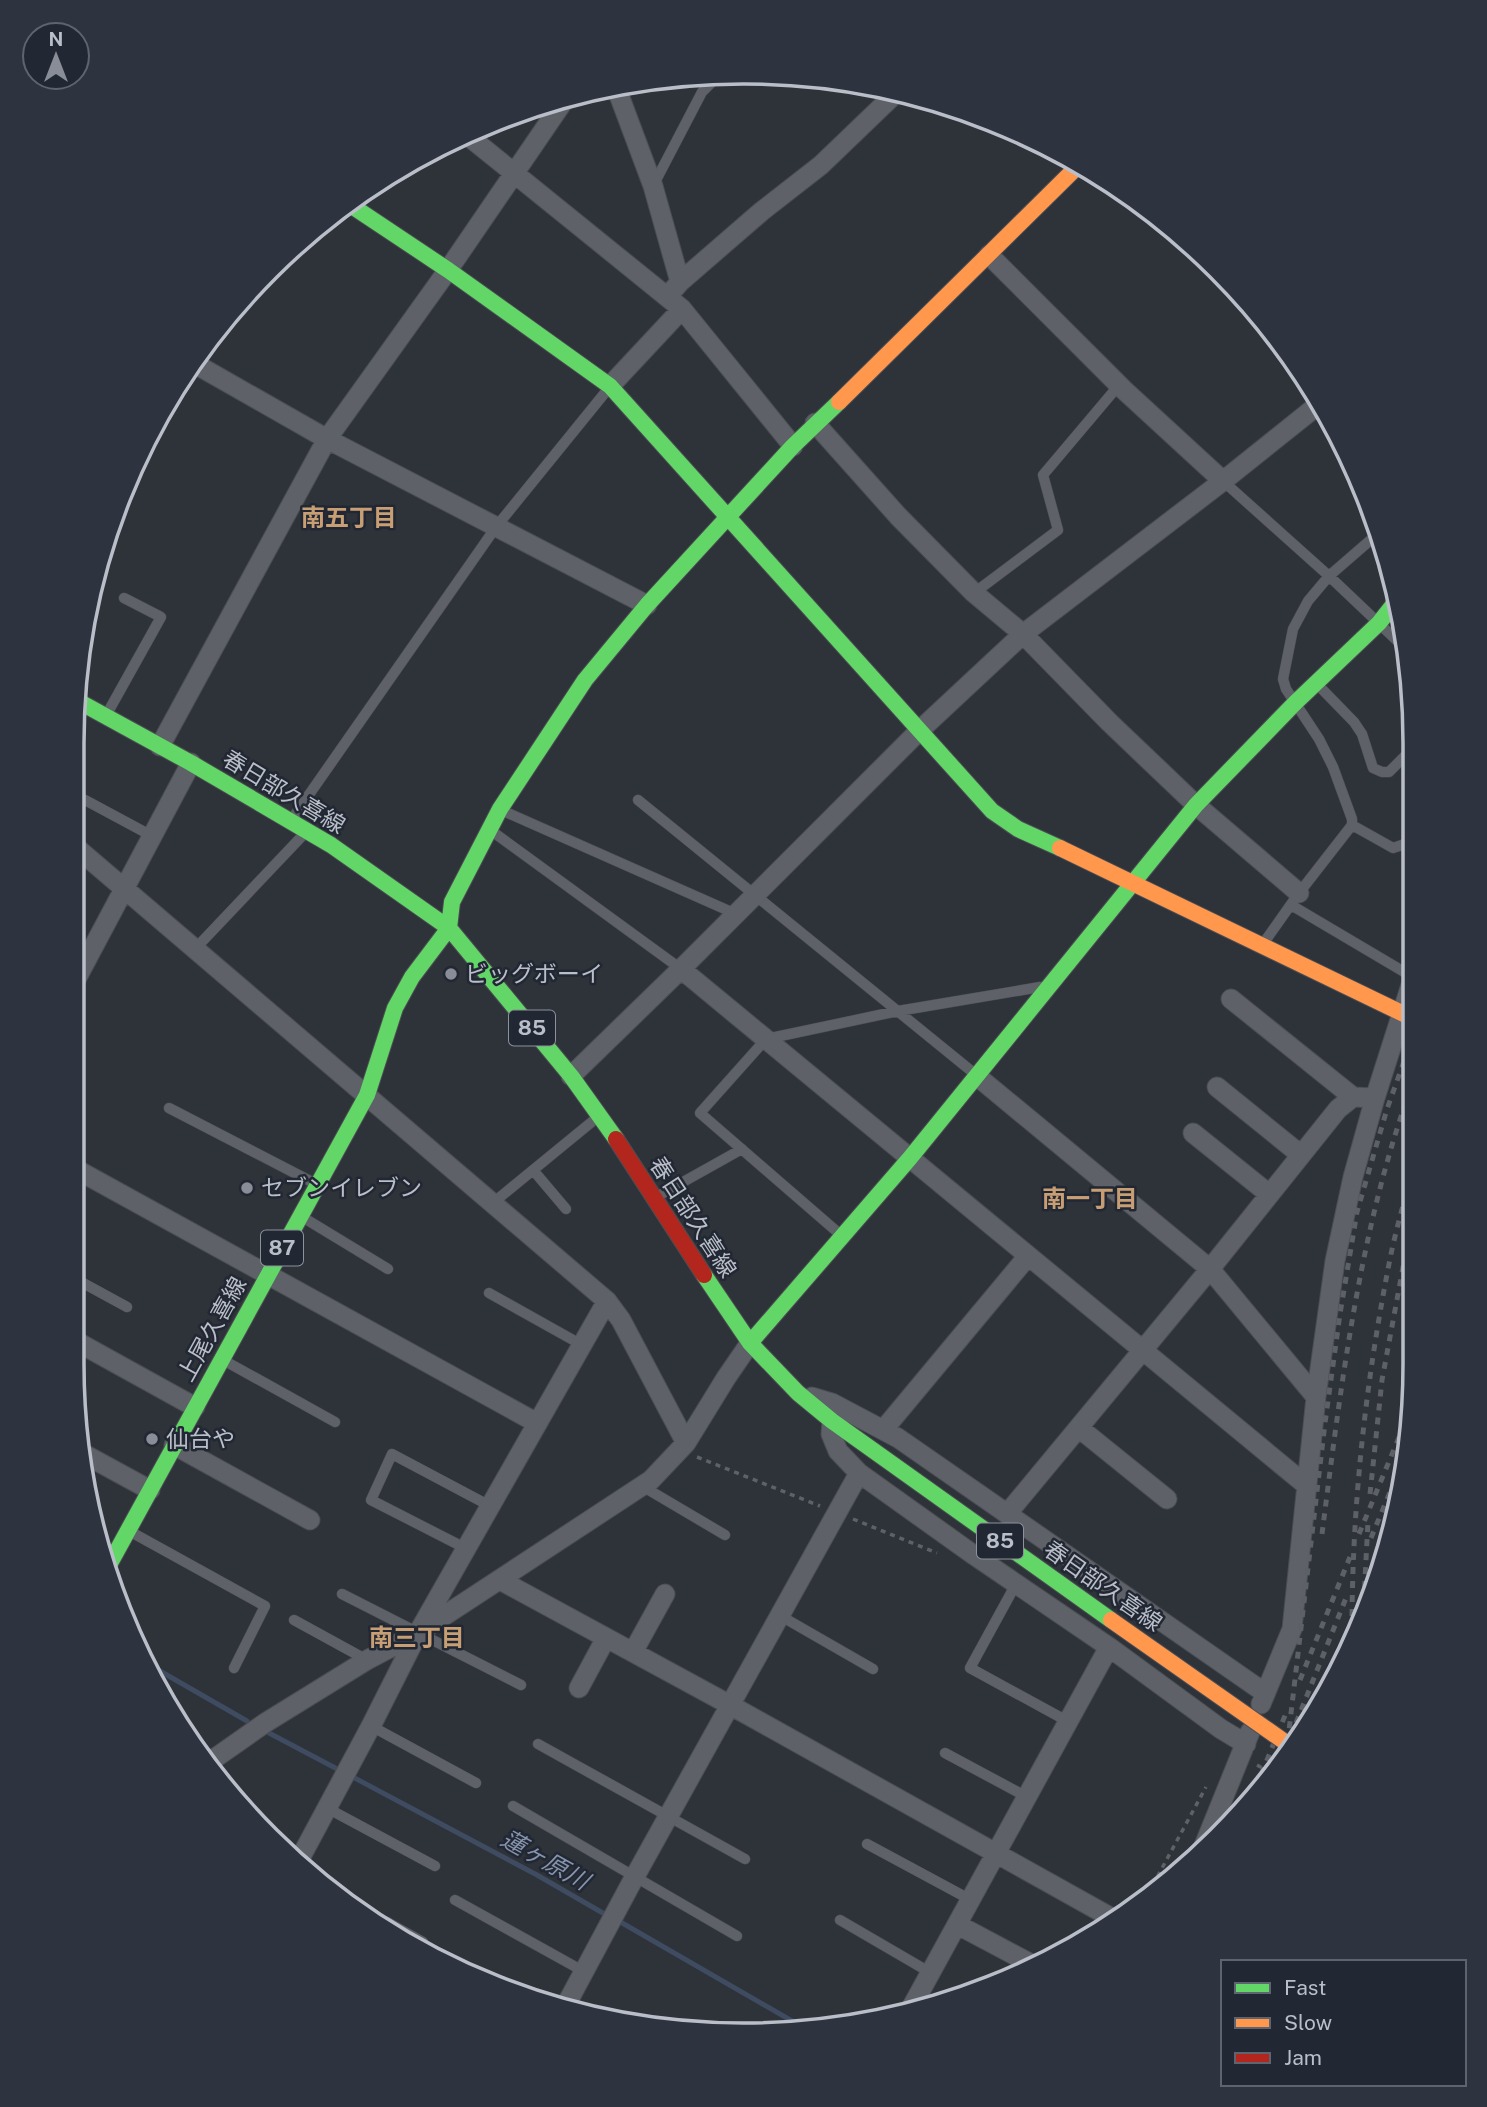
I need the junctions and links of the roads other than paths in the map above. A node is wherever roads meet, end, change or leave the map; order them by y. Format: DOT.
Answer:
graph roads {
  1 [pos="709,85"];
  2 [pos="619,96"];
  3 [pos="888,100"];
  4 [pos="556,111"];
  5 [pos="475,141"];
  6 [pos="1072,172"];
  7 [pos="513,173"];
  8 [pos="653,187"];
  9 [pos="357,209"];
  10 [pos="989,255"];
  11 [pos="449,270"];
  12 [pos="676,296"];
  13 [pos="202,368"];
  14 [pos="1119,385"];
  15 [pos="610,386"];
  16 [pos="1312,410"];
  17 [pos="815,424"];
  18 [pos="327,439"];
  19 [pos="793,446"];
  20 [pos="1223,481"];
  21 [pos="728,517"];
  22 [pos="496,527"];
  23 [pos="1371,540"];
  24 [pos="1329,576"];
  25 [pos="974,593"];
  26 [pos="124,597"];
  27 [pos="647,605"];
  28 [pos="1389,610"];
  29 [pos="1379,623"];
  30 [pos="1023,635"];
  31 [pos="1394,637"];
  32 [pos="1316,683"];
  33 [pos="1296,702"];
  34 [pos="85,705"];
  35 [pos="106,716"];
  36 [pos="919,731"];
  37 [pos="160,746"];
  38 [pos="1403,758"];
  39 [pos="191,763"];
  40 [pos="85,800"];
  41 [pos="639,800"];
  42 [pos="1196,805"];
  43 [pos="500,809"];
  44 [pos="291,821"];
  45 [pos="1352,825"];
  46 [pos="490,829"];
  47 [pos="307,831"];
  48 [pos="152,836"];
  49 [pos="1403,844"];
  50 [pos="84,854"];
  51 [pos="1133,881"];
  52 [pos="124,889"];
  53 [pos="756,894"];
  54 [pos="1295,899"];
  55 [pos="736,914"];
  56 [pos="449,928"];
  57 [pos="1263,945"];
  58 [pos="195,948"];
  59 [pos="84,965"];
  60 [pos="681,969"];
  61 [pos="1403,971"];
  62 [pos="1051,985"];
  63 [pos="1231,999"];
  64 [pos="898,1011"];
  65 [pos="1403,1014"];
  66 [pos="1403,1026"];
  67 [pos="766,1039"];
  68 [pos="571,1076"];
  69 [pos="978,1077"];
  70 [pos="1217,1087"];
  71 [pos="367,1095"];
  72 [pos="1353,1097"];
  73 [pos="1375,1098"];
  74 [pos="169,1108"];
  75 [pos="600,1115"];
  76 [pos="1194,1133"];
  77 [pos="742,1149"];
  78 [pos="1301,1155"];
  79 [pos="910,1158"];
  80 [pos="533,1170"];
  81 [pos="84,1174"];
  82 [pos="318,1184"];
  83 [pos="1269,1194"];
  84 [pos="654,1198"];
  85 [pos="494,1202"];
  86 [pos="566,1209"];
  87 [pos="300,1216"];
  88 [pos="842,1236"];
  89 [pos="1028,1256"];
  90 [pos="388,1269"];
  91 [pos="1210,1269"];
  92 [pos="268,1275"];
  93 [pos="84,1283"];
  94 [pos="489,1293"];
  95 [pos="607,1301"];
  96 [pos="127,1307"];
  97 [pos="750,1343"];
  98 [pos="582,1345"];
  99 [pos="84,1346"];
  100 [pos="1143,1351"];
  101 [pos="222,1359"];
  102 [pos="798,1393"];
  103 [pos="1316,1397"];
  104 [pos="195,1408"];
  105 [pos="832,1421"];
  106 [pos="335,1422"];
  107 [pos="537,1423"];
  108 [pos="1079,1428"];
  109 [pos="884,1429"];
  110 [pos="686,1443"];
  111 [pos="174,1445"];
  112 [pos="91,1458"];
  113 [pos="859,1473"];
  114 [pos="1306,1485"];
  115 [pos="642,1486"];
  116 [pos="150,1490"];
  117 [pos="1167,1499"];
  118 [pos="491,1506"];
  119 [pos="1007,1514"];
  120 [pos="310,1520"];
  121 [pos="128,1530"];
  122 [pos="725,1535"];
  123 [pos="467,1549"];
  124 [pos="113,1557"];
  125 [pos="500,1580"];
  126 [pos="1016,1584"];
  127 [pos="342,1594"];
  128 [pos="665,1594"];
  129 [pos="779,1615"];
  130 [pos="294,1620"];
  131 [pos="418,1633"];
  132 [pos="606,1638"];
  133 [pos="1109,1647"];
  134 [pos="633,1653"];
  135 [pos="367,1660"];
  136 [pos="233,1668"];
  137 [pos="873,1669"];
  138 [pos="522,1685"];
  139 [pos="579,1688"];
  140 [pos="1265,1693"];
  141 [pos="730,1705"];
  142 [pos="1069,1722"];
  143 [pos="371,1726"];
  144 [pos="1283,1742"];
  145 [pos="538,1744"];
  146 [pos="945,1753"];
  147 [pos="1249,1753"];
  148 [pos="215,1758"];
  149 [pos="476,1783"];
  150 [pos="1027,1797"];
  151 [pos="513,1806"];
  152 [pos="327,1808"];
  153 [pos="668,1817"];
  154 [pos="1214,1825"];
  155 [pos="867,1844"];
  156 [pos="303,1853"];
  157 [pos="996,1854"];
  158 [pos="745,1859"];
  159 [pos="435,1866"];
  160 [pos="634,1878"];
  161 [pos="455,1900"];
  162 [pos="971,1900"];
  163 [pos="1106,1915"];
  164 [pos="840,1920"];
  165 [pos="958,1925"];
  166 [pos="737,1936"];
  167 [pos="1024,1960"];
  168 [pos="583,1971"];
  169 [pos="931,1973"];
  170 [pos="919,1999"];
  171 [pos="569,2000"];
  1 -- 8 [label="lane"];
  2 -- 8 [label="street"];
  3 -- 12 [label="street"];
  4 -- 7 [label="street"];
  5 -- 7 [label="street"];
  6 -- 10 [label="street"];
  7 -- 11 [label="street"];
  7 -- 12 [label="street"];
  8 -- 12 [label="street"];
  9 -- 11 [label="street"];
  10 -- 14 [label="street"];
  10 -- 17 [label="street"];
  11 -- 15 [label="street"];
  11 -- 18 [label="street"];
  12 -- 15 [label="street"];
  12 -- 19 [label="street"];
  13 -- 18 [label="street"];
  14 -- 20 [label="street"];
  14 -- 25 [label="lane"];
  15 -- 21 [label="street"];
  15 -- 22 [label="lane"];
  16 -- 20 [label="street"];
  17 -- 19 [label="street"];
  17 -- 25 [label="street"];
  18 -- 22 [label="street"];
  18 -- 37 [label="street"];
  19 -- 21 [label="street"];
  20 -- 24 [label="lane"];
  20 -- 30 [label="street"];
  21 -- 27 [label="street"];
  21 -- 36 [label="street"];
  22 -- 27 [label="street"];
  22 -- 44 [label="lane"];
  23 -- 24 [label="lane"];
  24 -- 29 [label="lane"];
  24 -- 33 [label="lane"];
  25 -- 30 [label="street"];
  26 -- 35 [label="lane"];
  27 -- 43 [label="street"];
  28 -- 29 [label="street"];
  29 -- 31 [label="lane"];
  29 -- 32 [label="street"];
  30 -- 36 [label="street"];
  30 -- 42 [label="street"];
  32 -- 33 [label="street"];
  32 -- 38 [label="lane"];
  33 -- 42 [label="street"];
  33 -- 45 [label="lane"];
  34 -- 35 [label="street, 春日部久喜線 / 85"];
  35 -- 37 [label="street, 春日部久喜線 / 85"];
  36 -- 51 [label="street"];
  36 -- 53 [label="street"];
  37 -- 39 [label="street, 春日部久喜線 / 85"];
  39 -- 44 [label="street, 春日部久喜線 / 85"];
  39 -- 48 [label="street"];
  40 -- 48 [label="lane"];
  41 -- 53 [label="lane"];
  42 -- 51 [label="street"];
  42 -- 54 [label="street"];
  43 -- 46 [label="street"];
  43 -- 55 [label="lane"];
  44 -- 47 [label="street, 春日部久喜線 / 85"];
  45 -- 49 [label="lane"];
  45 -- 54 [label="lane"];
  46 -- 56 [label="street"];
  46 -- 60 [label="lane"];
  47 -- 56 [label="street, 春日部久喜線 / 85"];
  47 -- 58 [label="lane"];
  48 -- 52 [label="street"];
  50 -- 52 [label="street"];
  51 -- 57 [label="street"];
  51 -- 62 [label="street"];
  52 -- 58 [label="street"];
  52 -- 59 [label="street"];
  53 -- 55 [label="street"];
  53 -- 64 [label="lane"];
  54 -- 57 [label="lane"];
  54 -- 61 [label="lane"];
  55 -- 60 [label="street"];
  56 -- 68 [label="street, 春日部久喜線 / 85"];
  56 -- 71 [label="street, 上尾久喜線 / 87"];
  57 -- 65 [label="street"];
  58 -- 71 [label="street"];
  60 -- 67 [label="street"];
  60 -- 68 [label="street"];
  62 -- 64 [label="lane"];
  62 -- 69 [label="street"];
  63 -- 72 [label="street"];
  64 -- 67 [label="lane"];
  64 -- 69 [label="lane"];
  66 -- 73 [label="street"];
  67 -- 77 [label="lane"];
  67 -- 79 [label="street"];
  68 -- 75 [label="street, 春日部久喜線 / 85"];
  69 -- 79 [label="street"];
  69 -- 91 [label="street"];
  70 -- 78 [label="street"];
  71 -- 82 [label="street, 上尾久喜線 / 87"];
  71 -- 85 [label="street"];
  72 -- 73 [label="street"];
  72 -- 78 [label="street"];
  73 -- 103 [label="street"];
  74 -- 82 [label="lane"];
  75 -- 80 [label="lane"];
  75 -- 84 [label="street, 春日部久喜線 / 85"];
  76 -- 83 [label="street"];
  77 -- 84 [label="lane"];
  77 -- 88 [label="lane"];
  78 -- 83 [label="street"];
  79 -- 88 [label="street"];
  79 -- 89 [label="street"];
  80 -- 85 [label="lane"];
  80 -- 86 [label="lane"];
  81 -- 92 [label="street"];
  82 -- 87 [label="street, 上尾久喜線 / 87"];
  83 -- 91 [label="street"];
  84 -- 97 [label="street, 春日部久喜線 / 85"];
  85 -- 95 [label="street"];
  87 -- 90 [label="lane"];
  87 -- 92 [label="street, 上尾久喜線 / 87"];
  88 -- 97 [label="street"];
  89 -- 100 [label="street"];
  89 -- 109 [label="street"];
  91 -- 100 [label="street"];
  91 -- 103 [label="street"];
  92 -- 101 [label="street, 上尾久喜線 / 87"];
  92 -- 107 [label="street"];
  93 -- 96 [label="lane"];
  94 -- 98 [label="lane"];
  95 -- 98 [label="street"];
  95 -- 110 [label="street"];
  97 -- 102 [label="street, 春日部久喜線 / 85"];
  97 -- 110 [label="street"];
  98 -- 107 [label="street"];
  99 -- 104 [label="street"];
  100 -- 108 [label="street"];
  100 -- 114 [label="street"];
  101 -- 104 [label="street, 上尾久喜線 / 87"];
  101 -- 106 [label="lane"];
  102 -- 105 [label="street, 春日部久喜線 / 85"];
  102 -- 109 [label="street"];
  103 -- 114 [label="street"];
  104 -- 111 [label="street, 上尾久喜線 / 87"];
  105 -- 113 [label="street"];
  105 -- 144 [label="street, 春日部久喜線 / 85, bridge"];
  107 -- 118 [label="street"];
  108 -- 117 [label="street"];
  108 -- 119 [label="street"];
  109 -- 119 [label="street"];
  110 -- 115 [label="street"];
  111 -- 116 [label="street, 上尾久喜線 / 87"];
  111 -- 120 [label="street"];
  112 -- 116 [label="street"];
  113 -- 126 [label="street"];
  113 -- 129 [label="street"];
  114 -- 140 [label="street"];
  115 -- 122 [label="lane"];
  115 -- 125 [label="street"];
  116 -- 121 [label="street, 上尾久喜線 / 87"];
  118 -- 123 [label="street"];
  118 -- 123 [label="lane"];
  119 -- 140 [label="street"];
  121 -- 124 [label="street, 上尾久喜線 / 87"];
  121 -- 136 [label="lane"];
  123 -- 131 [label="street"];
  125 -- 131 [label="street"];
  125 -- 132 [label="street"];
  126 -- 133 [label="street"];
  126 -- 142 [label="lane"];
  127 -- 131 [label="lane"];
  128 -- 134 [label="street"];
  129 -- 137 [label="lane"];
  129 -- 141 [label="street"];
  130 -- 135 [label="lane"];
  131 -- 135 [label="street"];
  131 -- 138 [label="lane"];
  131 -- 143 [label="street"];
  132 -- 134 [label="street"];
  132 -- 139 [label="street"];
  133 -- 142 [label="street"];
  133 -- 147 [label="street"];
  134 -- 141 [label="street"];
  135 -- 148 [label="street"];
  140 -- 147 [label="street"];
  141 -- 153 [label="street"];
  141 -- 157 [label="street"];
  142 -- 150 [label="street"];
  143 -- 149 [label="lane"];
  143 -- 152 [label="street"];
  145 -- 153 [label="lane"];
  146 -- 150 [label="lane"];
  147 -- 154 [label="street"];
  150 -- 157 [label="street"];
  151 -- 160 [label="lane"];
  152 -- 156 [label="street"];
  152 -- 159 [label="lane"];
  153 -- 158 [label="lane"];
  153 -- 160 [label="street"];
  155 -- 162 [label="lane"];
  157 -- 162 [label="street"];
  157 -- 163 [label="street"];
  160 -- 166 [label="lane"];
  160 -- 168 [label="street"];
  161 -- 168 [label="lane"];
  162 -- 165 [label="street"];
  164 -- 169 [label="lane"];
  165 -- 167 [label="street"];
  165 -- 169 [label="street"];
  168 -- 171 [label="street"];
  169 -- 170 [label="street"];
}
